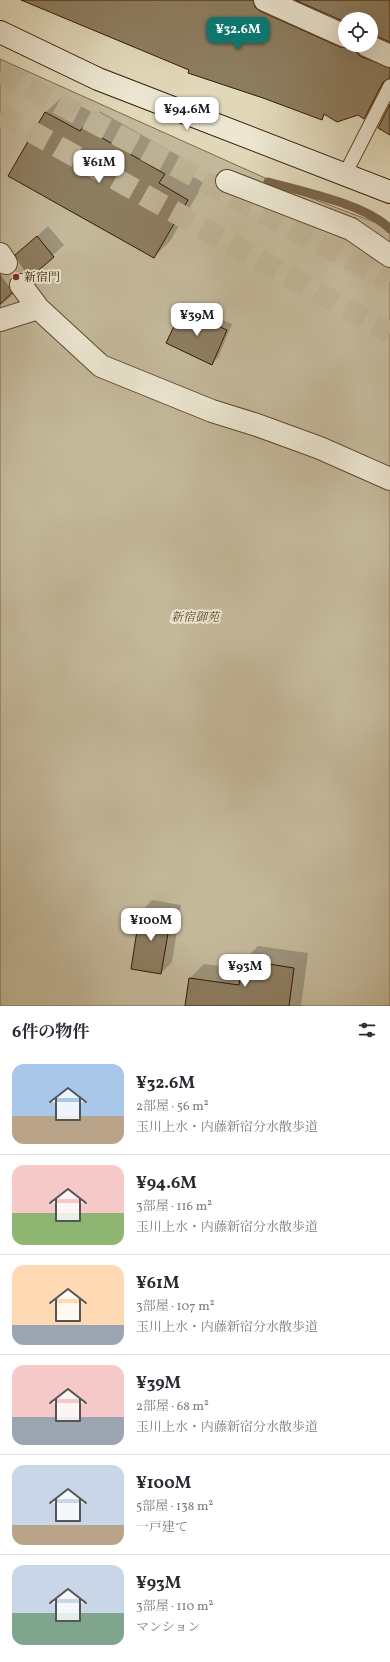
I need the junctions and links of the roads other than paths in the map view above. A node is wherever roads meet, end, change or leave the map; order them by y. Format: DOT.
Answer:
graph roads {
  1 [pos="265,0"];
  2 [pos="0,32"];
  3 [pos="338,33"];
  4 [pos="378,50"];
  5 [pos="390,56"];
  6 [pos="390,86"];
  7 [pos="345,174"];
  8 [pos="227,181"];
  9 [pos="390,192"];
  10 [pos="390,256"];
  11 [pos="21,285"];
  12 [pos="38,308"];
  13 [pos="0,320"];
  14 [pos="390,479"];
  1 -- 3 [label="street"];
  2 -- 7 [label="street"];
  4 -- 5 [label="street"];
  6 -- 7 [label="lane"];
  7 -- 9 [label="street"];
  8 -- 10 [label="street"];
  11 -- 12 [label="street"];
  12 -- 13 [label="street"];
  12 -- 14 [label="street"];
}
